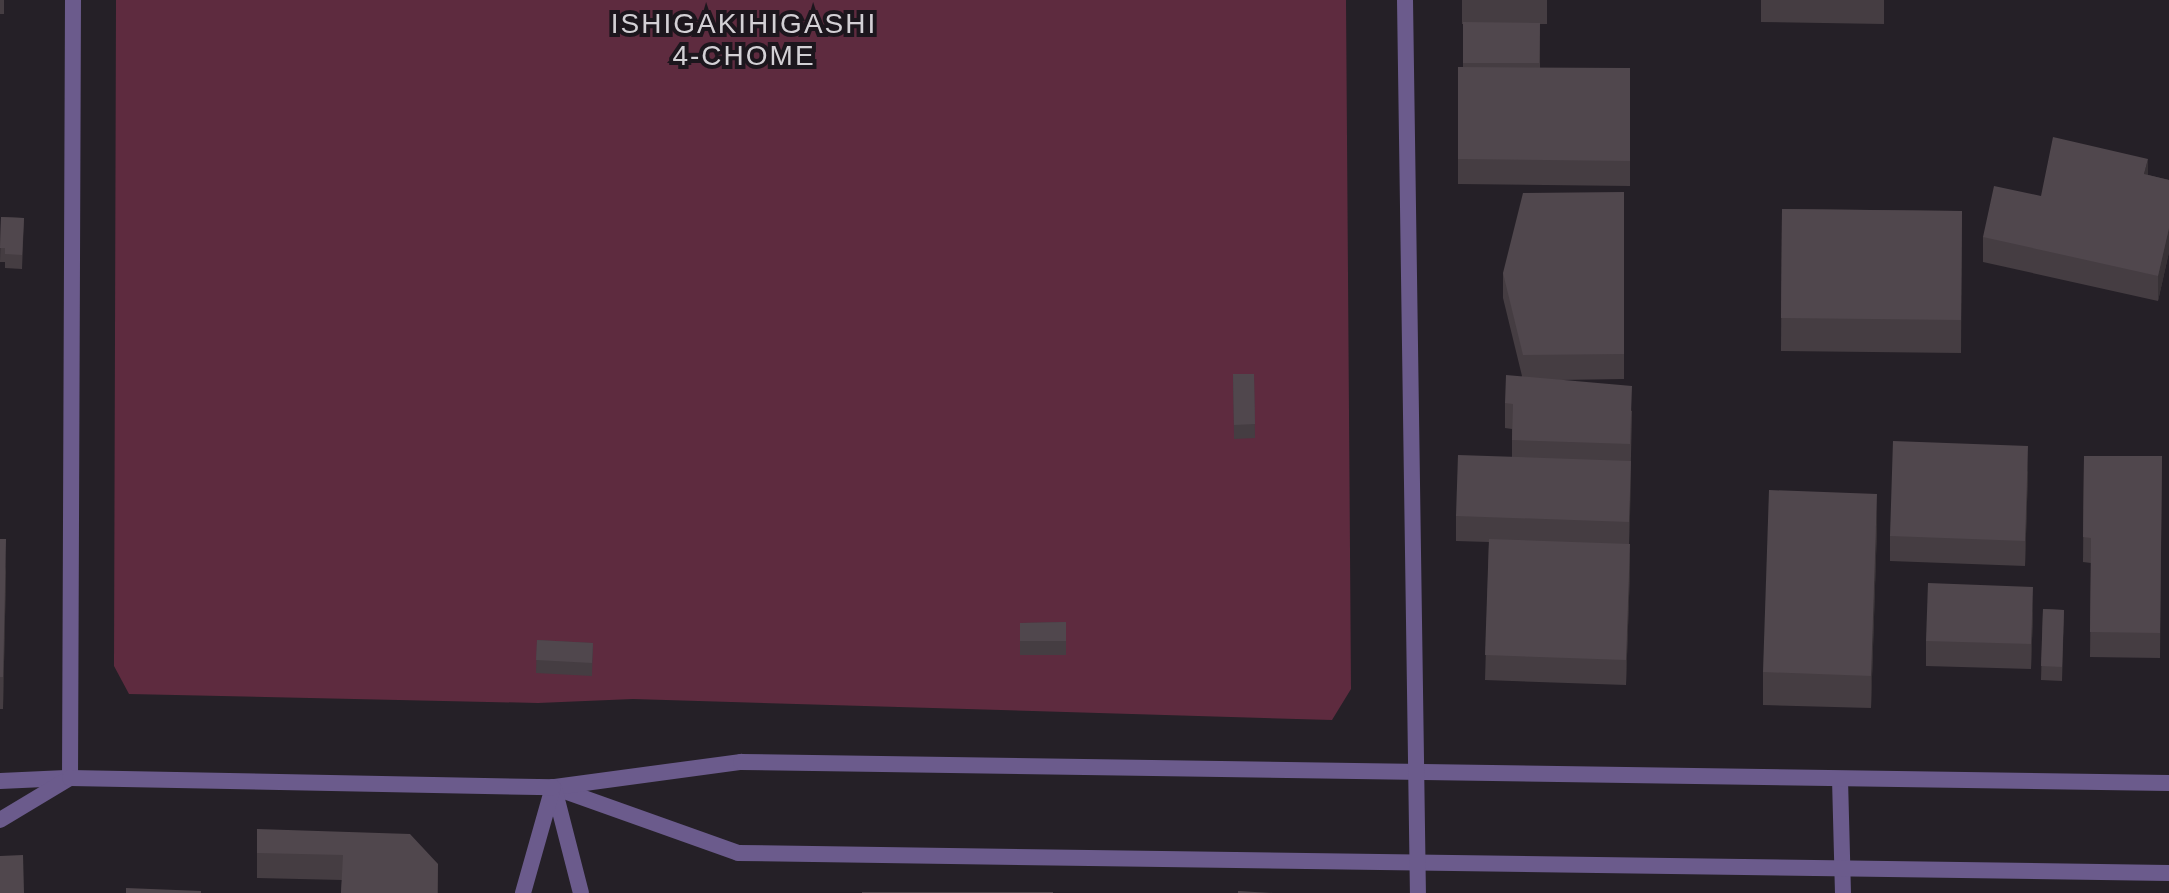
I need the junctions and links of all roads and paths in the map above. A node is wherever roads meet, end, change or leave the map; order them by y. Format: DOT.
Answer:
graph roads {
  1 [pos="73,0"];
  2 [pos="1405,0"];
  3 [pos="1415,772"];
  4 [pos="70,778"];
  5 [pos="1840,779"];
  6 [pos="0,781"];
  7 [pos="2169,783"];
  8 [pos="553,787"];
  9 [pos="0,820"];
  10 [pos="1417,862"];
  11 [pos="1843,867"];
  12 [pos="2169,873"];
  13 [pos="523,893"];
  14 [pos="581,893"];
  15 [pos="1418,893"];
  16 [pos="1843,893"];
  1 -- 4 [label="street"];
  2 -- 3 [label="street"];
  3 -- 5 [label="street"];
  3 -- 8 [label="street"];
  3 -- 10 [label="street"];
  4 -- 6 [label="street"];
  4 -- 8 [label="street"];
  4 -- 9 [label="street"];
  5 -- 7 [label="street"];
  5 -- 11 [label="street"];
  8 -- 10 [label="street"];
  8 -- 13 [label="street"];
  8 -- 14 [label="street"];
  10 -- 11 [label="street"];
  10 -- 15 [label="street"];
  11 -- 12 [label="street"];
  11 -- 16 [label="street"];
}
